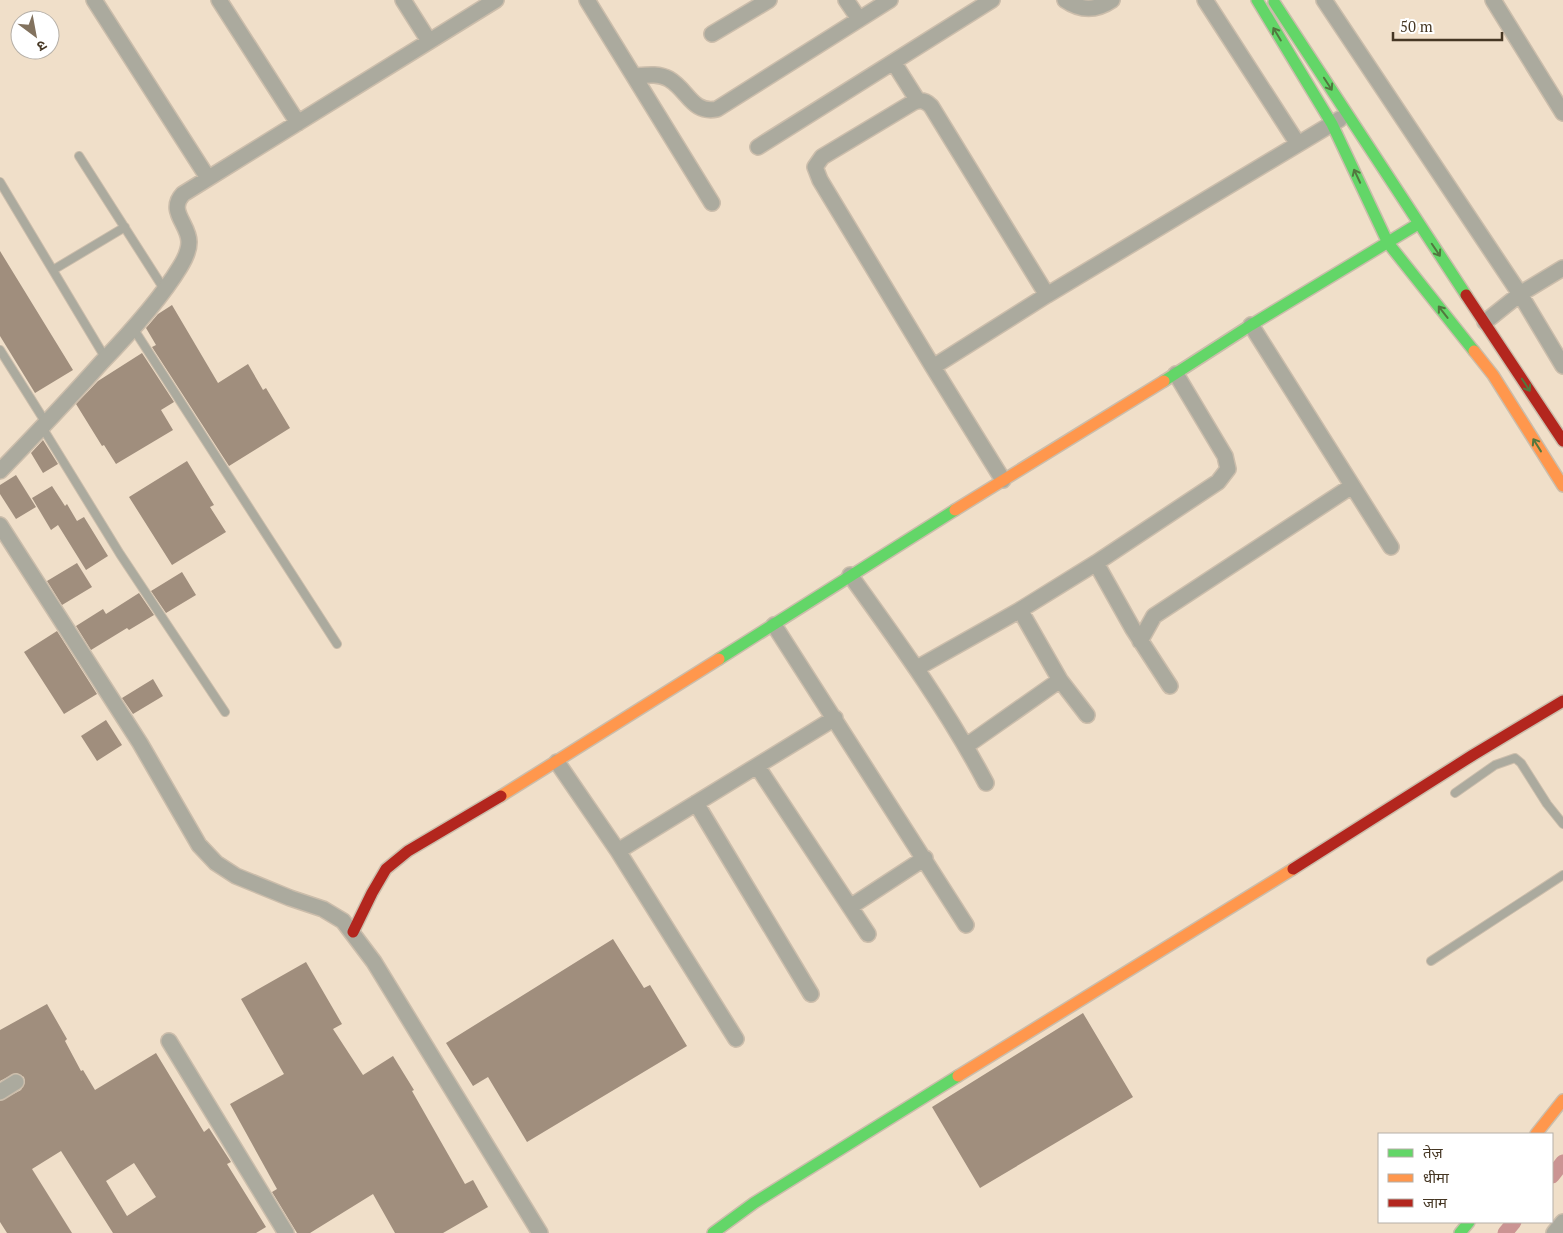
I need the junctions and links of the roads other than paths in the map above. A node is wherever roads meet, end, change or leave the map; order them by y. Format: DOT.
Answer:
graph roads {
  1 [pos="94,0"];
  2 [pos="219,0"];
  3 [pos="403,0"];
  4 [pos="496,0"];
  5 [pos="587,0"];
  6 [pos="769,0"];
  7 [pos="846,0"];
  8 [pos="890,0"];
  9 [pos="992,0"];
  10 [pos="1065,0"];
  11 [pos="1112,0"];
  12 [pos="1205,0"];
  13 [pos="1257,0"];
  14 [pos="1273,0"];
  15 [pos="1324,0"];
  16 [pos="1493,0"];
  17 [pos="859,19"];
  18 [pos="712,34"];
  19 [pos="429,41"];
  20 [pos="894,62"];
  21 [pos="634,76"];
  22 [pos="918,100"];
  23 [pos="1563,113"];
  24 [pos="1348,114"];
  25 [pos="298,123"];
  26 [pos="1332,124"];
  27 [pos="1298,144"];
  28 [pos="758,147"];
  29 [pos="80,156"];
  30 [pos="208,178"];
  31 [pos="0,182"];
  32 [pos="712,203"];
  33 [pos="1418,224"];
  34 [pos="125,227"];
  35 [pos="1388,243"];
  36 [pos="1563,268"];
  37 [pos="53,270"];
  38 [pos="164,289"];
  39 [pos="1520,294"];
  40 [pos="1047,295"];
  41 [pos="1485,322"];
  42 [pos="1251,324"];
  43 [pos="133,328"];
  44 [pos="0,350"];
  45 [pos="106,359"];
  46 [pos="1563,366"];
  47 [pos="933,367"];
  48 [pos="1176,374"];
  49 [pos="44,425"];
  50 [pos="1563,440"];
  51 [pos="0,471"];
  52 [pos="1003,480"];
  53 [pos="1352,486"];
  54 [pos="1563,486"];
  55 [pos="0,525"];
  56 [pos="1391,547"];
  57 [pos="1096,563"];
  58 [pos="850,575"];
  59 [pos="1020,610"];
  60 [pos="774,625"];
  61 [pos="1140,640"];
  62 [pos="337,644"];
  63 [pos="917,668"];
  64 [pos="1060,680"];
  65 [pos="1170,686"];
  66 [pos="1563,701"];
  67 [pos="225,712"];
  68 [pos="1086,715"];
  69 [pos="834,718"];
  70 [pos="966,746"];
  71 [pos="557,762"];
  72 [pos="757,766"];
  73 [pos="986,783"];
  74 [pos="1455,793"];
  75 [pos="696,802"];
  76 [pos="1563,824"];
  77 [pos="618,851"];
  78 [pos="925,858"];
  79 [pos="1563,875"];
  80 [pos="850,908"];
  81 [pos="966,925"];
  82 [pos="353,932"];
  83 [pos="868,934"];
  84 [pos="1430,961"];
  85 [pos="812,994"];
  86 [pos="736,1038"];
  87 [pos="169,1041"];
  88 [pos="16,1082"];
  89 [pos="0,1092"];
  90 [pos="1563,1100"];
  91 [pos="1537,1133"];
  92 [pos="1563,1222"];
  93 [pos="1468,1223"];
  94 [pos="286,1233"];
  95 [pos="540,1233"];
  96 [pos="713,1233"];
  97 [pos="1460,1233"];
  98 [pos="1554,1233"];
  1 -- 30 [label="street"];
  2 -- 25 [label="street"];
  3 -- 19 [label="street"];
  4 -- 19 [label="street"];
  5 -- 21 [label="street"];
  6 -- 18 [label="street"];
  7 -- 17 [label="street"];
  8 -- 17 [label="street"];
  9 -- 20 [label="street"];
  10 -- 11 [label="street"];
  12 -- 27 [label="street"];
  26 -- 13 [label="street, one-way"];
  14 -- 24 [label="street, one-way"];
  15 -- 39 [label="street"];
  16 -- 23 [label="street"];
  17 -- 21 [label="street"];
  19 -- 25 [label="street"];
  20 -- 22 [label="street"];
  20 -- 28 [label="street"];
  21 -- 32 [label="street"];
  22 -- 40 [label="street"];
  22 -- 47 [label="street"];
  24 -- 26 [label="street"];
  24 -- 33 [label="street"];
  25 -- 30 [label="street"];
  26 -- 27 [label="street"];
  35 -- 26 [label="street, one-way"];
  27 -- 40 [label="street"];
  29 -- 34 [label="lane"];
  30 -- 38 [label="street"];
  31 -- 37 [label="lane"];
  33 -- 35 [label="street"];
  33 -- 41 [label="street, one-way"];
  34 -- 37 [label="lane"];
  34 -- 38 [label="lane"];
  35 -- 42 [label="street"];
  54 -- 35 [label="street, one-way"];
  36 -- 39 [label="street"];
  37 -- 45 [label="lane"];
  38 -- 43 [label="street"];
  39 -- 41 [label="street"];
  39 -- 46 [label="street"];
  40 -- 47 [label="street"];
  41 -- 50 [label="street, one-way"];
  42 -- 48 [label="street"];
  42 -- 53 [label="street"];
  43 -- 45 [label="street"];
  43 -- 62 [label="lane"];
  44 -- 49 [label="lane"];
  45 -- 49 [label="street"];
  47 -- 52 [label="street"];
  48 -- 52 [label="street"];
  48 -- 57 [label="street"];
  49 -- 51 [label="street"];
  49 -- 67 [label="lane"];
  52 -- 58 [label="street"];
  53 -- 56 [label="street"];
  53 -- 61 [label="street"];
  55 -- 82 [label="street"];
  57 -- 59 [label="street"];
  57 -- 61 [label="street"];
  58 -- 60 [label="street"];
  58 -- 63 [label="street"];
  59 -- 63 [label="street"];
  59 -- 64 [label="street"];
  60 -- 69 [label="street"];
  60 -- 71 [label="street"];
  61 -- 65 [label="street"];
  63 -- 70 [label="street"];
  64 -- 68 [label="street"];
  64 -- 70 [label="street"];
  66 -- 96 [label="street"];
  69 -- 72 [label="street"];
  69 -- 78 [label="street"];
  70 -- 73 [label="street"];
  71 -- 77 [label="street"];
  71 -- 82 [label="street"];
  72 -- 75 [label="street"];
  72 -- 80 [label="street"];
  74 -- 76 [label="lane"];
  75 -- 77 [label="street"];
  75 -- 85 [label="street"];
  77 -- 86 [label="street"];
  78 -- 80 [label="street"];
  78 -- 81 [label="street"];
  79 -- 84 [label="lane"];
  80 -- 83 [label="street"];
  82 -- 95 [label="street"];
  87 -- 94 [label="street"];
  88 -- 89 [label="street"];
  90 -- 91 [label="street"];
  92 -- 98 [label="street"];
  93 -- 97 [label="street"];
}
